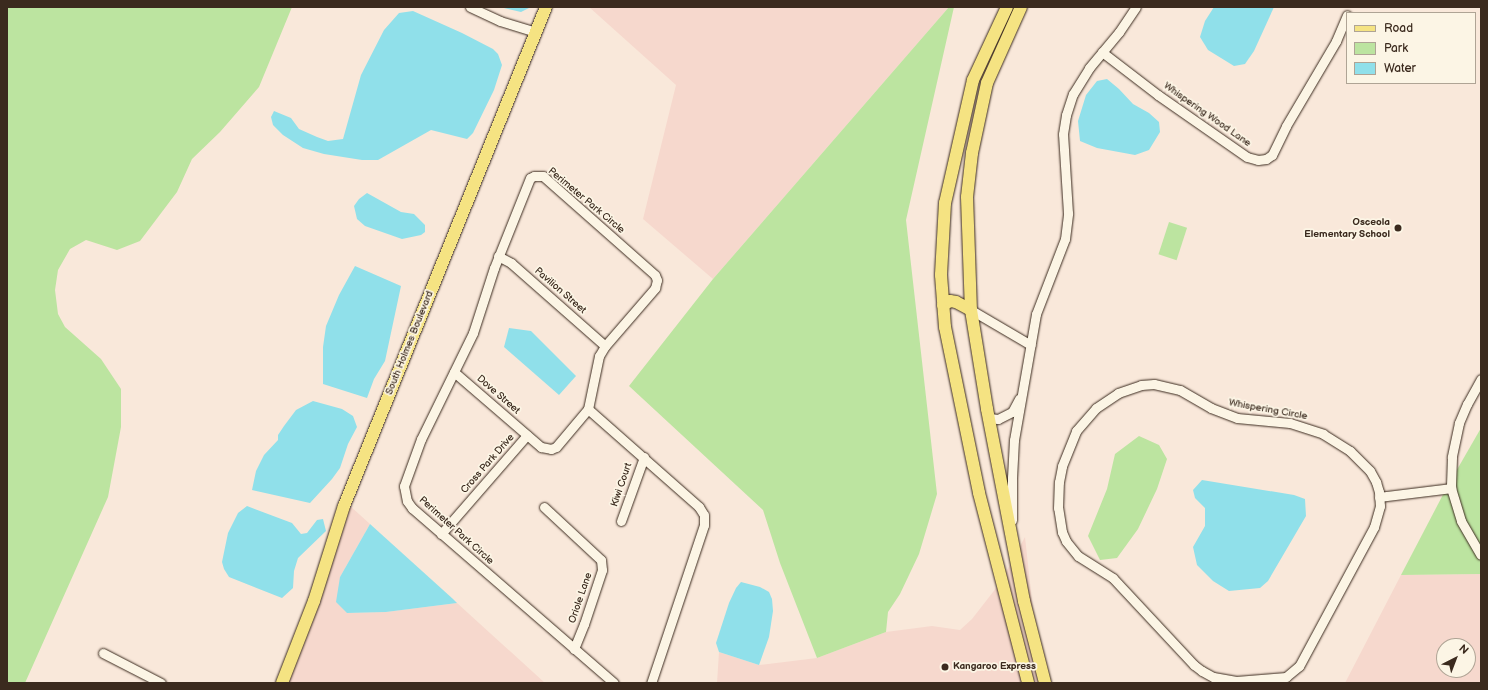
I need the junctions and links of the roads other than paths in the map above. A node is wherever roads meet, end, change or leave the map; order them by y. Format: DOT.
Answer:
graph roads {
  1 [pos="470,7"];
  2 [pos="546,7"];
  3 [pos="1007,7"];
  4 [pos="1021,7"];
  5 [pos="1136,7"];
  6 [pos="1346,16"];
  7 [pos="536,32"];
  8 [pos="1102,52"];
  9 [pos="498,256"];
  10 [pos="943,305"];
  11 [pos="971,310"];
  12 [pos="1031,345"];
  13 [pos="605,346"];
  14 [pos="454,372"];
  15 [pos="1481,379"];
  16 [pos="1023,393"];
  17 [pos="588,409"];
  18 [pos="989,418"];
  19 [pos="527,435"];
  20 [pos="644,457"];
  21 [pos="1451,488"];
  22 [pos="1379,497"];
  23 [pos="544,507"];
  24 [pos="621,521"];
  25 [pos="441,534"];
  26 [pos="1013,541"];
  27 [pos="1481,555"];
  28 [pos="574,649"];
  29 [pos="103,653"];
  30 [pos="1236,682"];
  31 [pos="161,683"];
  32 [pos="282,683"];
  33 [pos="614,683"];
  34 [pos="651,683"];
  35 [pos="1028,683"];
  36 [pos="1045,683"];
  1 -- 7 [label="street"];
  2 -- 7 [label="main road, South Holmes Boulevard"];
  3 -- 10 [label="main road"];
  4 -- 11 [label="main road"];
  5 -- 8 [label="street"];
  6 -- 8 [label="street, Whispering Wood Lane"];
  7 -- 32 [label="main road, South Holmes Boulevard"];
  8 -- 12 [label="street"];
  9 -- 13 [label="street, Pavilion Street"];
  9 -- 13 [label="street, Perimeter Park Circle"];
  9 -- 14 [label="street, Perimeter Park Circle"];
  10 -- 11 [label="main road"];
  10 -- 35 [label="main road"];
  11 -- 12 [label="street"];
  11 -- 18 [label="main road"];
  12 -- 16 [label="street"];
  13 -- 17 [label="street, Perimeter Park Circle"];
  14 -- 19 [label="street, Dove Street"];
  14 -- 25 [label="street, Perimeter Park Circle"];
  15 -- 21 [label="street"];
  16 -- 18 [label="street"];
  16 -- 26 [label="street"];
  17 -- 19 [label="street, Cross Park Drive"];
  17 -- 20 [label="street"];
  18 -- 26 [label="main road"];
  19 -- 25 [label="street, Cross Park Drive"];
  20 -- 24 [label="street, Kiwi Court"];
  20 -- 34 [label="street"];
  21 -- 22 [label="street"];
  21 -- 27 [label="street"];
  22 -- 30 [label="street, Whispering Circle"];
  22 -- 30 [label="street, Whispering Circle"];
  23 -- 28 [label="street, Oriole Lane"];
  25 -- 28 [label="street, Perimeter Park Circle"];
  26 -- 36 [label="main road"];
  28 -- 33 [label="street, Perimeter Park Circle"];
  29 -- 31 [label="street"];
}
